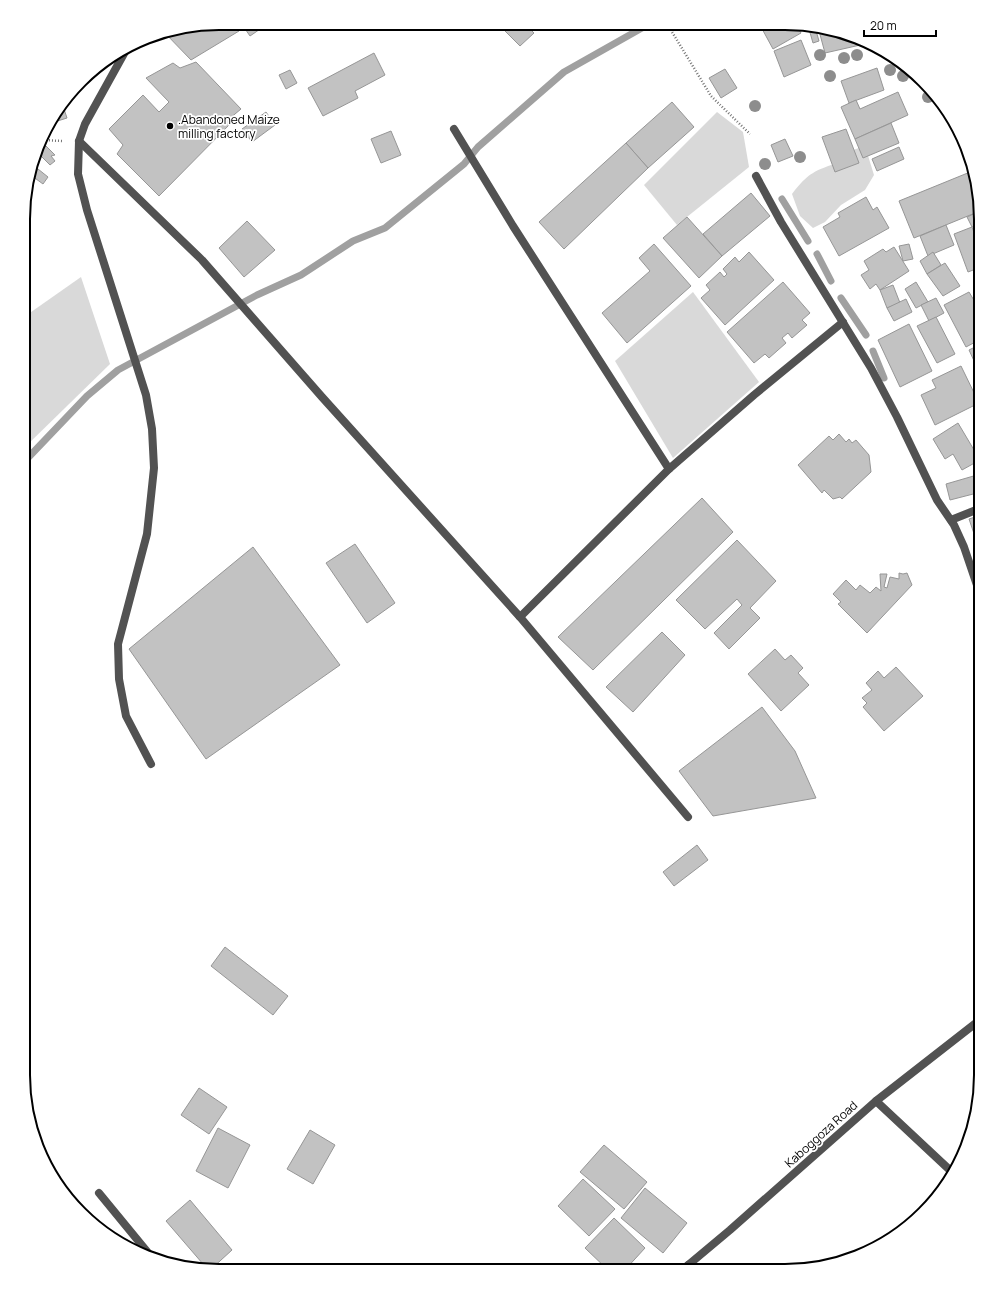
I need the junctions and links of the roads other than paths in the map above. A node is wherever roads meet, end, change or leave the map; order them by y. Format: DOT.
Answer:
graph roads {
  1 [pos="123,56"];
  2 [pos="454,129"];
  3 [pos="79,141"];
  4 [pos="756,176"];
  5 [pos="843,322"];
  6 [pos="669,469"];
  7 [pos="974,511"];
  8 [pos="951,520"];
  9 [pos="974,576"];
  10 [pos="520,617"];
  11 [pos="151,764"];
  12 [pos="688,816"];
  13 [pos="974,1024"];
  14 [pos="876,1101"];
  15 [pos="949,1170"];
  16 [pos="99,1193"];
  17 [pos="145,1249"];
  18 [pos="689,1264"];
  1 -- 3 [label="street"];
  2 -- 6 [label="street"];
  3 -- 10 [label="street"];
  3 -- 11 [label="street"];
  4 -- 5 [label="street"];
  5 -- 6 [label="street"];
  5 -- 8 [label="street"];
  6 -- 10 [label="street"];
  7 -- 8 [label="street"];
  8 -- 9 [label="street"];
  10 -- 12 [label="street"];
  13 -- 14 [label="street, Kaboggoza Road"];
  14 -- 15 [label="street"];
  14 -- 18 [label="street, Kaboggoza Road"];
  16 -- 17 [label="street"];
}
